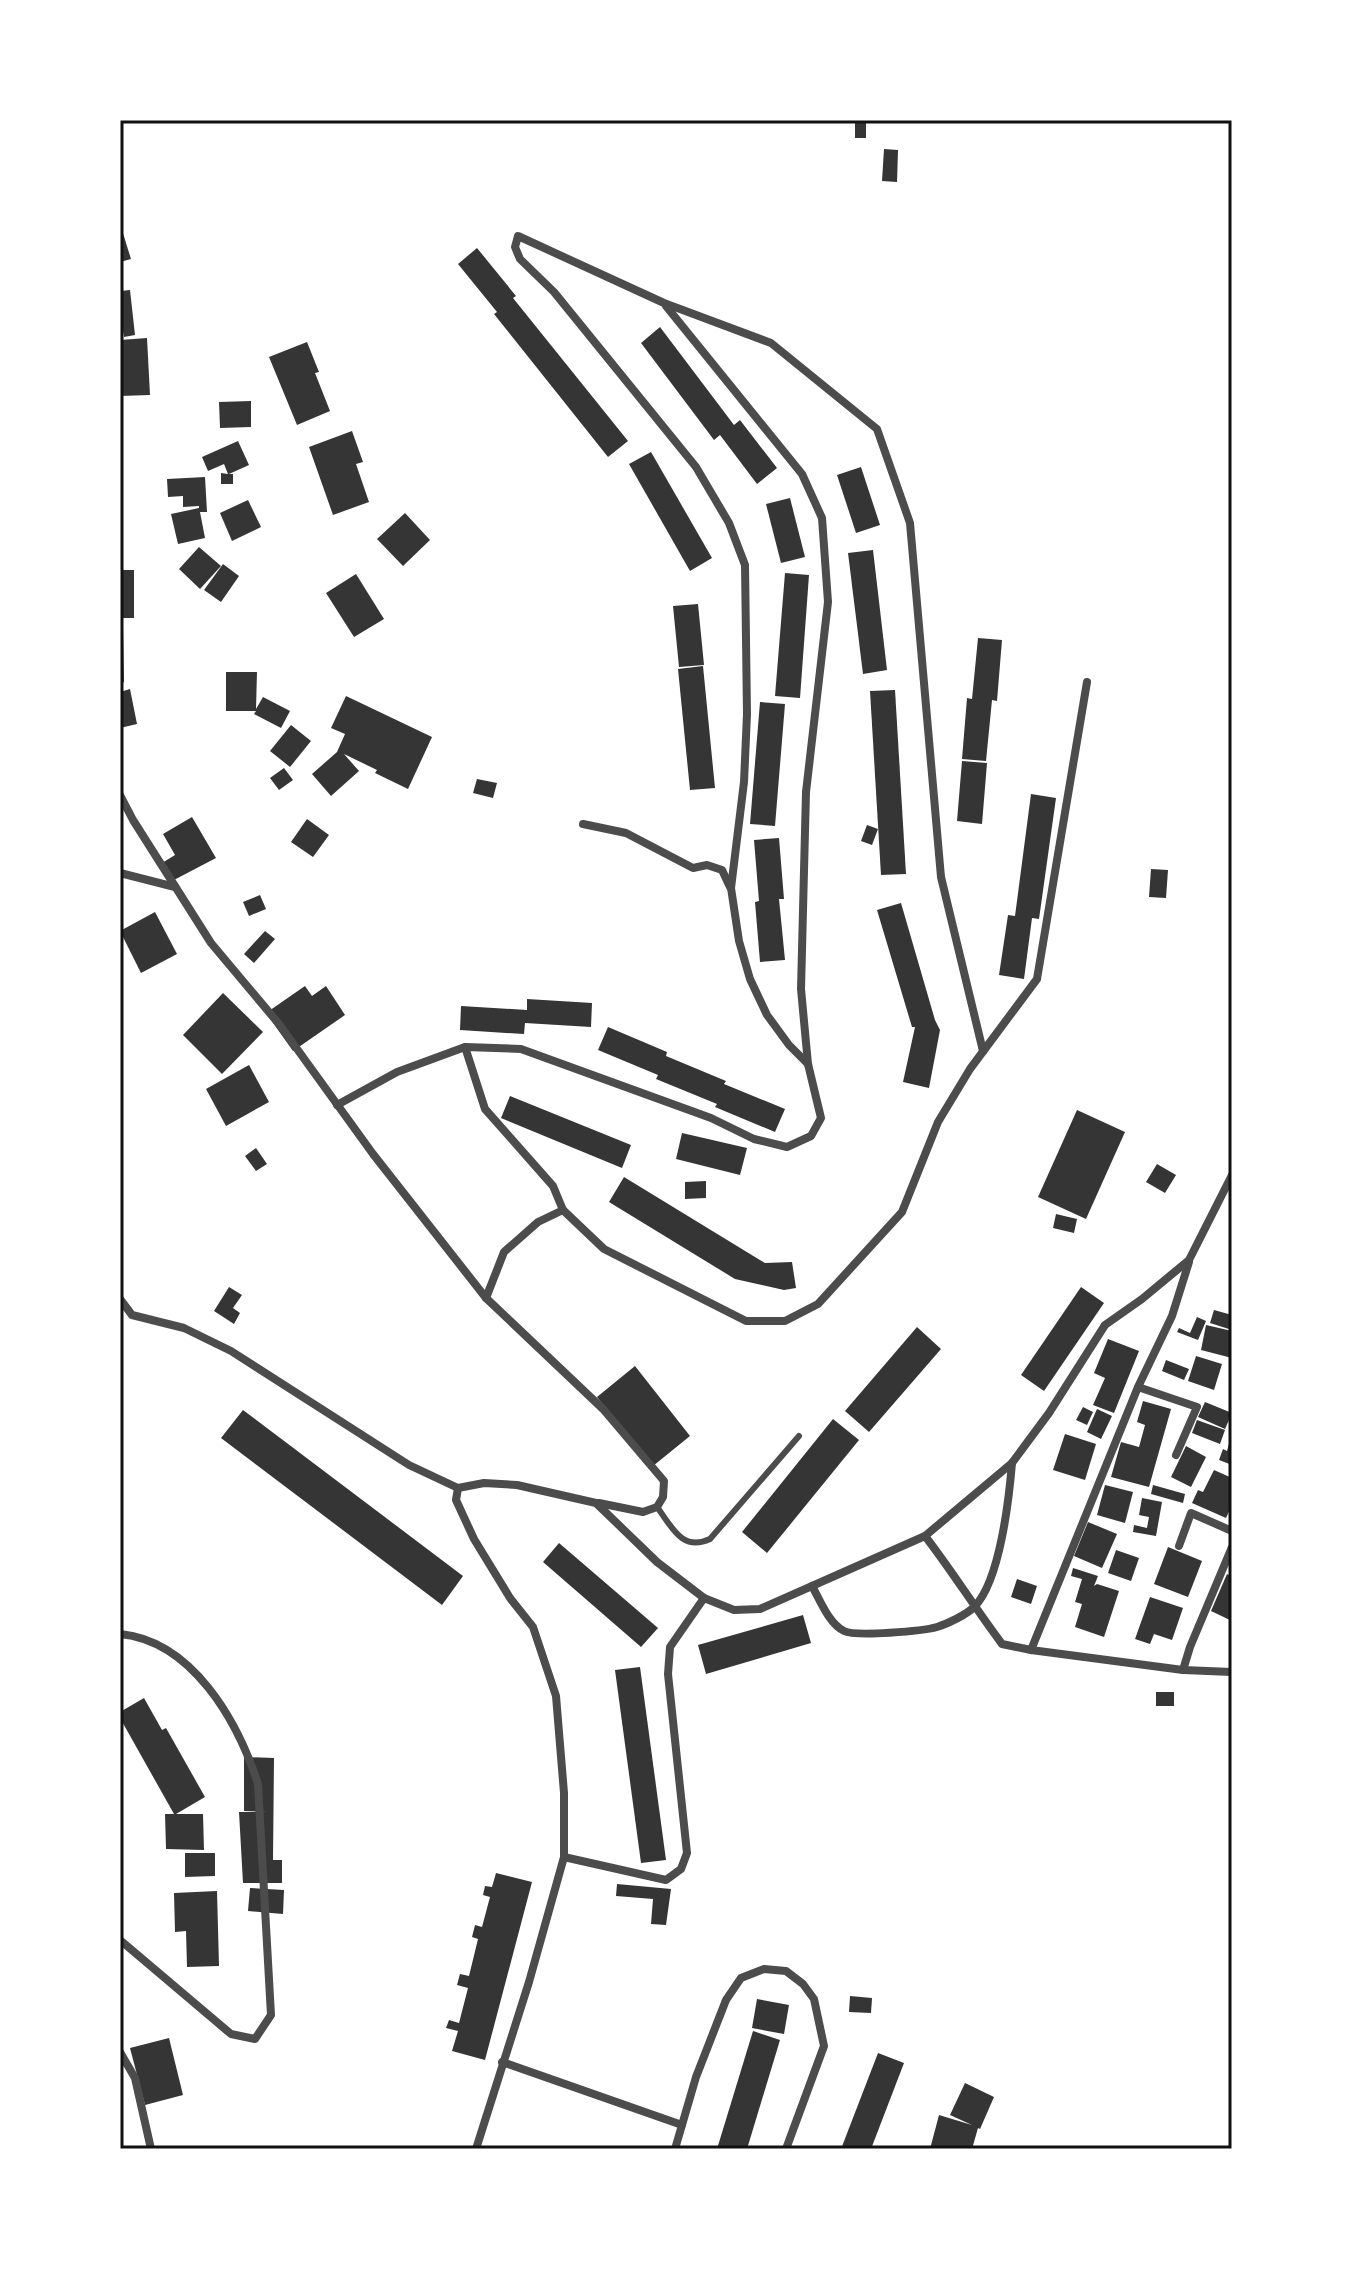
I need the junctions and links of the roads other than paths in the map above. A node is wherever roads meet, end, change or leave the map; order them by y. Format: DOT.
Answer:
graph roads {
  1 [pos="664,303"];
  2 [pos="1087,682"];
  3 [pos="120,795"];
  4 [pos="583,824"];
  5 [pos="120,873"];
  6 [pos="176,887"];
  7 [pos="731,888"];
  8 [pos="465,1047"];
  9 [pos="983,1051"];
  10 [pos="808,1064"];
  11 [pos="337,1105"];
  12 [pos="1232,1175"];
  13 [pos="1220,1199"];
  14 [pos="1232,1200"];
  15 [pos="563,1210"];
  16 [pos="1189,1260"];
  17 [pos="486,1298"];
  18 [pos="120,1299"];
  19 [pos="1138,1387"];
  20 [pos="799,1436"];
  21 [pos="1176,1455"];
  22 [pos="1012,1463"];
  23 [pos="458,1488"];
  24 [pos="596,1503"];
  25 [pos="657,1507"];
  26 [pos="1232,1531"];
  27 [pos="925,1536"];
  28 [pos="1179,1546"];
  29 [pos="1232,1547"];
  30 [pos="812,1586"];
  31 [pos="704,1598"];
  32 [pos="975,1607"];
  33 [pos="120,1634"];
  34 [pos="1031,1650"];
  35 [pos="1183,1670"];
  36 [pos="1232,1672"];
  37 [pos="564,1857"];
  38 [pos="120,1940"];
  39 [pos="120,2052"];
  40 [pos="502,2062"];
  41 [pos="682,2125"];
  42 [pos="151,2149"];
  43 [pos="476,2149"];
  44 [pos="675,2149"];
  45 [pos="786,2149"];
  1 -- 7 [label="street"];
  1 -- 9 [label="street"];
  1 -- 10 [label="street"];
  2 -- 9 [label="street"];
  3 -- 6 [label="street"];
  4 -- 7 [label="street"];
  5 -- 6 [label="street"];
  6 -- 11 [label="street"];
  7 -- 10 [label="street"];
  8 -- 10 [label="street"];
  8 -- 11 [label="street"];
  8 -- 15 [label="street"];
  9 -- 15 [label="street"];
  11 -- 17 [label="street"];
  12 -- 13 [label="street"];
  13 -- 14 [label="street"];
  13 -- 16 [label="street"];
  15 -- 17 [label="street"];
  16 -- 19 [label="street"];
  16 -- 22 [label="street"];
  17 -- 25 [label="street"];
  18 -- 23 [label="street"];
  19 -- 21 [label="street"];
  19 -- 34 [label="street"];
  20 -- 25 [label="lane"];
  22 -- 27 [label="street"];
  22 -- 32 [label="street"];
  23 -- 24 [label="street"];
  23 -- 37 [label="street"];
  24 -- 25 [label="street"];
  24 -- 31 [label="street"];
  26 -- 28 [label="street"];
  27 -- 30 [label="street"];
  27 -- 32 [label="street"];
  29 -- 35 [label="street"];
  30 -- 31 [label="street"];
  30 -- 32 [label="street"];
  31 -- 37 [label="street"];
  32 -- 34 [label="street"];
  33 -- 38 [label="street"];
  34 -- 35 [label="street"];
  35 -- 36 [label="street"];
  37 -- 40 [label="street"];
  39 -- 42 [label="street"];
  40 -- 41 [label="street"];
  40 -- 43 [label="street"];
  41 -- 44 [label="street"];
  41 -- 45 [label="street"];
}
